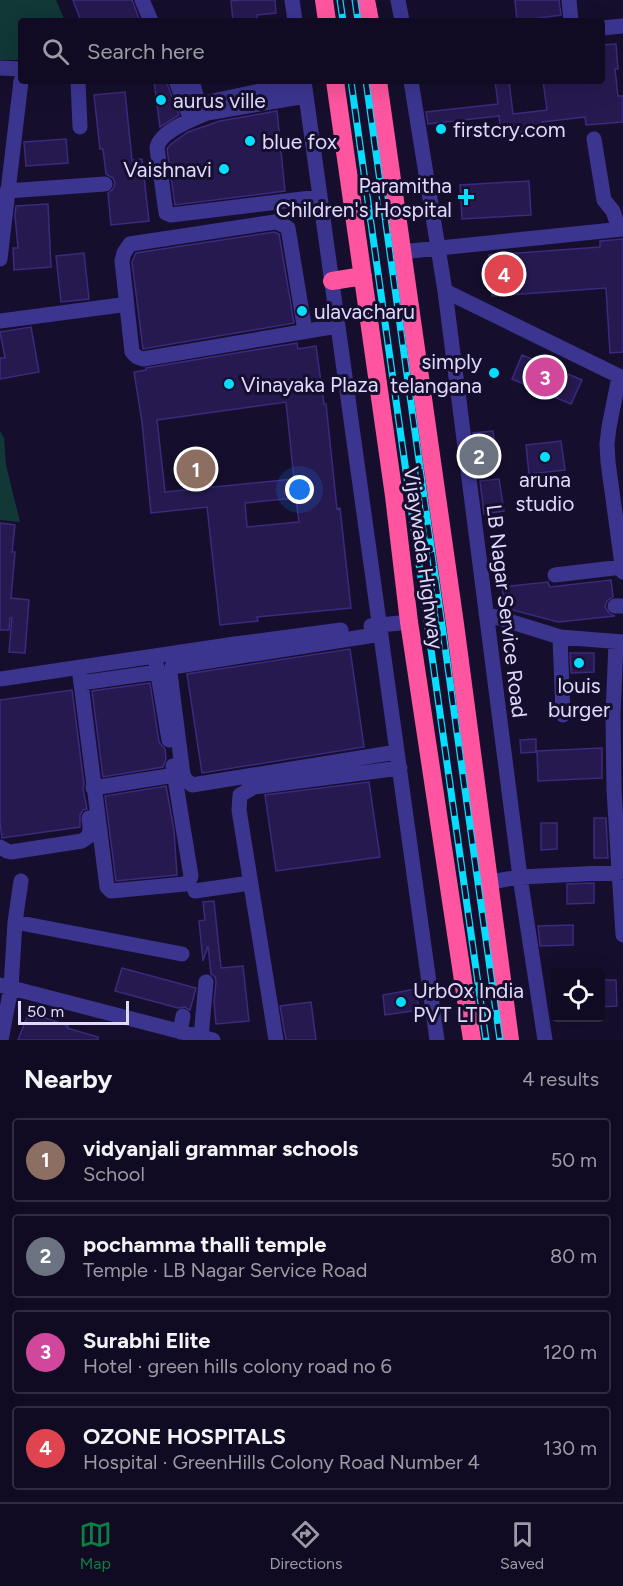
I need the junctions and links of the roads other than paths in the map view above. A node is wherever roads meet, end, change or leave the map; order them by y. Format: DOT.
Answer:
graph roads {
  1 [pos="142,0"];
  2 [pos="292,0"];
  3 [pos="324,0"];
  4 [pos="366,0"];
  5 [pos="398,0"];
  6 [pos="569,0"];
  7 [pos="151,18"];
  8 [pos="295,18"];
  9 [pos="327,18"];
  10 [pos="369,18"];
  11 [pos="401,18"];
  12 [pos="571,18"];
  13 [pos="623,26"];
  14 [pos="605,28"];
  15 [pos="0,68"];
  16 [pos="18,69"];
  17 [pos="21,84"];
  18 [pos="78,84"];
  19 [pos="177,84"];
  20 [pos="193,84"];
  21 [pos="335,84"];
  22 [pos="378,84"];
  23 [pos="411,84"];
  24 [pos="304,86"];
  25 [pos="189,116"];
  26 [pos="80,127"];
  27 [pos="594,139"];
  28 [pos="105,184"];
  29 [pos="7,191"];
  30 [pos="320,197"];
  31 [pos="621,229"];
  32 [pos="437,247"];
  33 [pos="401,252"];
  34 [pos="0,259"];
  35 [pos="363,276"];
  36 [pos="332,281"];
  37 [pos="445,291"];
  38 [pos="121,305"];
  39 [pos="0,321"];
  40 [pos="338,326"];
  41 [pos="305,332"];
  42 [pos="621,377"];
  43 [pos="622,567"];
  44 [pos="623,572"];
  45 [pos="555,575"];
  46 [pos="486,614"];
  47 [pos="409,622"];
  48 [pos="381,630"];
  49 [pos="560,637"];
  50 [pos="620,642"];
  51 [pos="157,664"];
  52 [pos="77,673"];
  53 [pos="0,680"];
  54 [pos="618,714"];
  55 [pos="563,716"];
  56 [pos="397,752"];
  57 [pos="400,768"];
  58 [pos="175,775"];
  59 [pos="93,788"];
  60 [pos="619,790"];
  61 [pos="0,847"];
  62 [pos="621,872"];
  63 [pos="520,877"];
  64 [pos="21,881"];
  65 [pos="490,882"];
  66 [pos="250,884"];
  67 [pos="195,891"];
  68 [pos="15,922"];
  69 [pos="623,935"];
  70 [pos="182,954"];
  71 [pos="206,982"];
  72 [pos="6,986"];
  73 [pos="183,1016"];
  74 [pos="180,1032"];
  75 [pos="207,1039"];
  76 [pos="1,1040"];
  77 [pos="276,1040"];
  78 [pos="437,1040"];
  79 [pos="472,1040"];
  80 [pos="510,1040"];
  81 [pos="545,1040"];
  1 -- 7 [label="street"];
  2 -- 8 [label="street"];
  3 -- 9 [label="highway"];
  4 -- 10 [label="highway"];
  5 -- 11 [label="street"];
  6 -- 12 [label="street"];
  13 -- 14 [label="street"];
  15 -- 16 [label="street"];
  17 -- 29 [label="street"];
  18 -- 26 [label="street"];
  19 -- 25 [label="street"];
  20 -- 24 [label="street"];
  21 -- 35 [label="highway, Vijaywada Highway"];
  22 -- 33 [label="highway, Vijaywada Highway"];
  23 -- 32 [label="street, LB Nagar Service Road"];
  24 -- 25 [label="street"];
  24 -- 30 [label="street"];
  25 -- 30 [label="street"];
  27 -- 31 [label="street"];
  28 -- 29 [label="street"];
  29 -- 34 [label="street"];
  30 -- 36 [label="street"];
  31 -- 32 [label="street"];
  32 -- 33 [label="street"];
  32 -- 37 [label="street, LB Nagar Service Road"];
  33 -- 65 [label="highway, Vijaywada Highway"];
  35 -- 36 [label="highway"];
  35 -- 47 [label="highway, Vijaywada Highway"];
  36 -- 40 [label="street"];
  37 -- 42 [label="street"];
  37 -- 46 [label="street, LB Nagar Service Road"];
  38 -- 39 [label="street"];
  40 -- 41 [label="street"];
  40 -- 48 [label="street"];
  41 -- 41 [label="street"];
  42 -- 43 [label="street"];
  43 -- 44 [label="street"];
  43 -- 45 [label="street"];
  46 -- 49 [label="street"];
  46 -- 63 [label="street, LB Nagar Service Road"];
  47 -- 48 [label="street"];
  47 -- 79 [label="highway, Vijaywada Highway"];
  48 -- 51 [label="street"];
  48 -- 56 [label="street"];
  48 -- 56 [label="street"];
  49 -- 50 [label="street"];
  49 -- 55 [label="street"];
  50 -- 54 [label="street"];
  51 -- 52 [label="street"];
  51 -- 58 [label="street"];
  52 -- 53 [label="street"];
  52 -- 59 [label="street"];
  52 -- 61 [label="street"];
  54 -- 60 [label="street"];
  56 -- 57 [label="street"];
  57 -- 66 [label="street"];
  57 -- 78 [label="street"];
  58 -- 59 [label="street"];
  58 -- 59 [label="street"];
  60 -- 62 [label="street"];
  62 -- 63 [label="street"];
  62 -- 69 [label="street"];
  63 -- 65 [label="street"];
  63 -- 81 [label="street, LB Nagar Service Road"];
  64 -- 68 [label="street"];
  65 -- 80 [label="highway, Vijaywada Highway"];
  66 -- 67 [label="street"];
  66 -- 77 [label="street"];
  68 -- 70 [label="street"];
  68 -- 72 [label="street"];
  71 -- 75 [label="street"];
  72 -- 74 [label="street"];
  72 -- 76 [label="street"];
  73 -- 74 [label="street"];
  74 -- 75 [label="street"];
}
